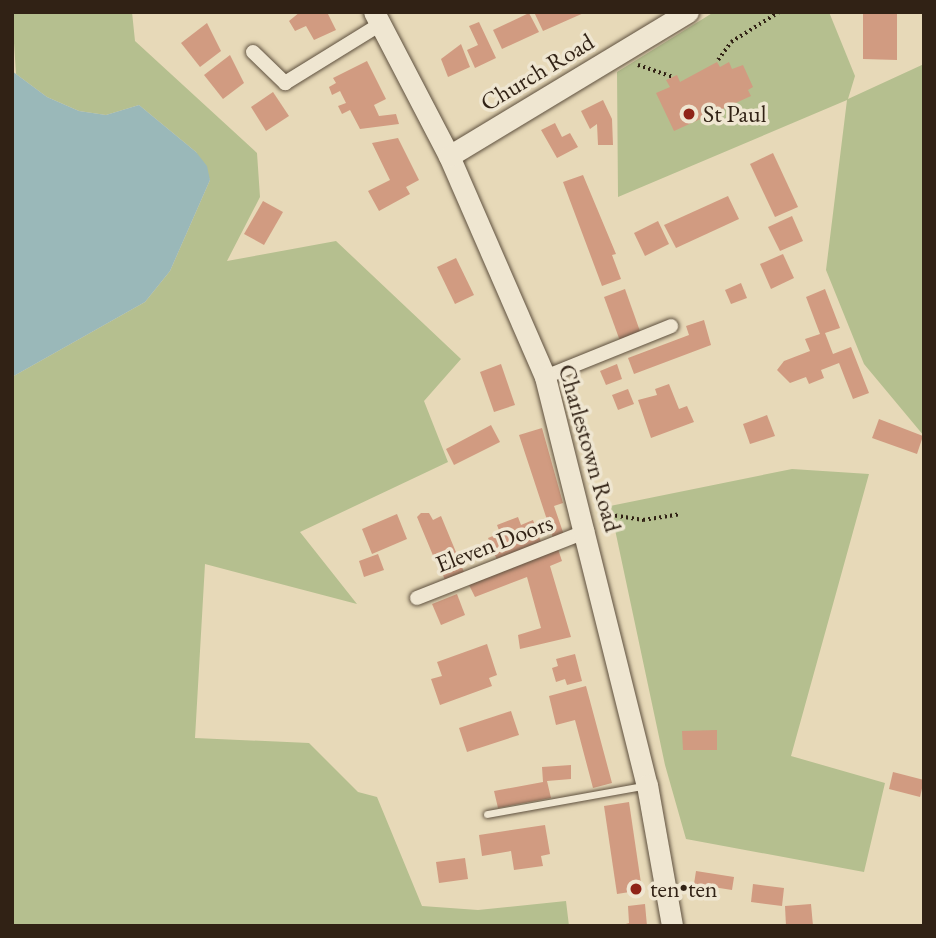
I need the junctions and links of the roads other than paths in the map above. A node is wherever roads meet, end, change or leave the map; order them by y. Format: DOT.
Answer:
graph roads {
  1 [pos="688,12"];
  2 [pos="377,19"];
  3 [pos="253,52"];
  4 [pos="449,156"];
  5 [pos="671,326"];
  6 [pos="545,377"];
  7 [pos="585,523"];
  8 [pos="417,598"];
  9 [pos="647,785"];
  10 [pos="487,814"];
  11 [pos="672,926"];
  1 -- 4 [label="street, Church Road"];
  2 -- 3 [label="street"];
  2 -- 4 [label="street, Charlestown Road"];
  4 -- 6 [label="street, Charlestown Road"];
  5 -- 6 [label="street"];
  6 -- 7 [label="street, Charlestown Road"];
  7 -- 8 [label="street, Eleven Doors"];
  7 -- 9 [label="street, Charlestown Road"];
  9 -- 10 [label="lane"];
  9 -- 11 [label="street, Charlestown Road"];
}
